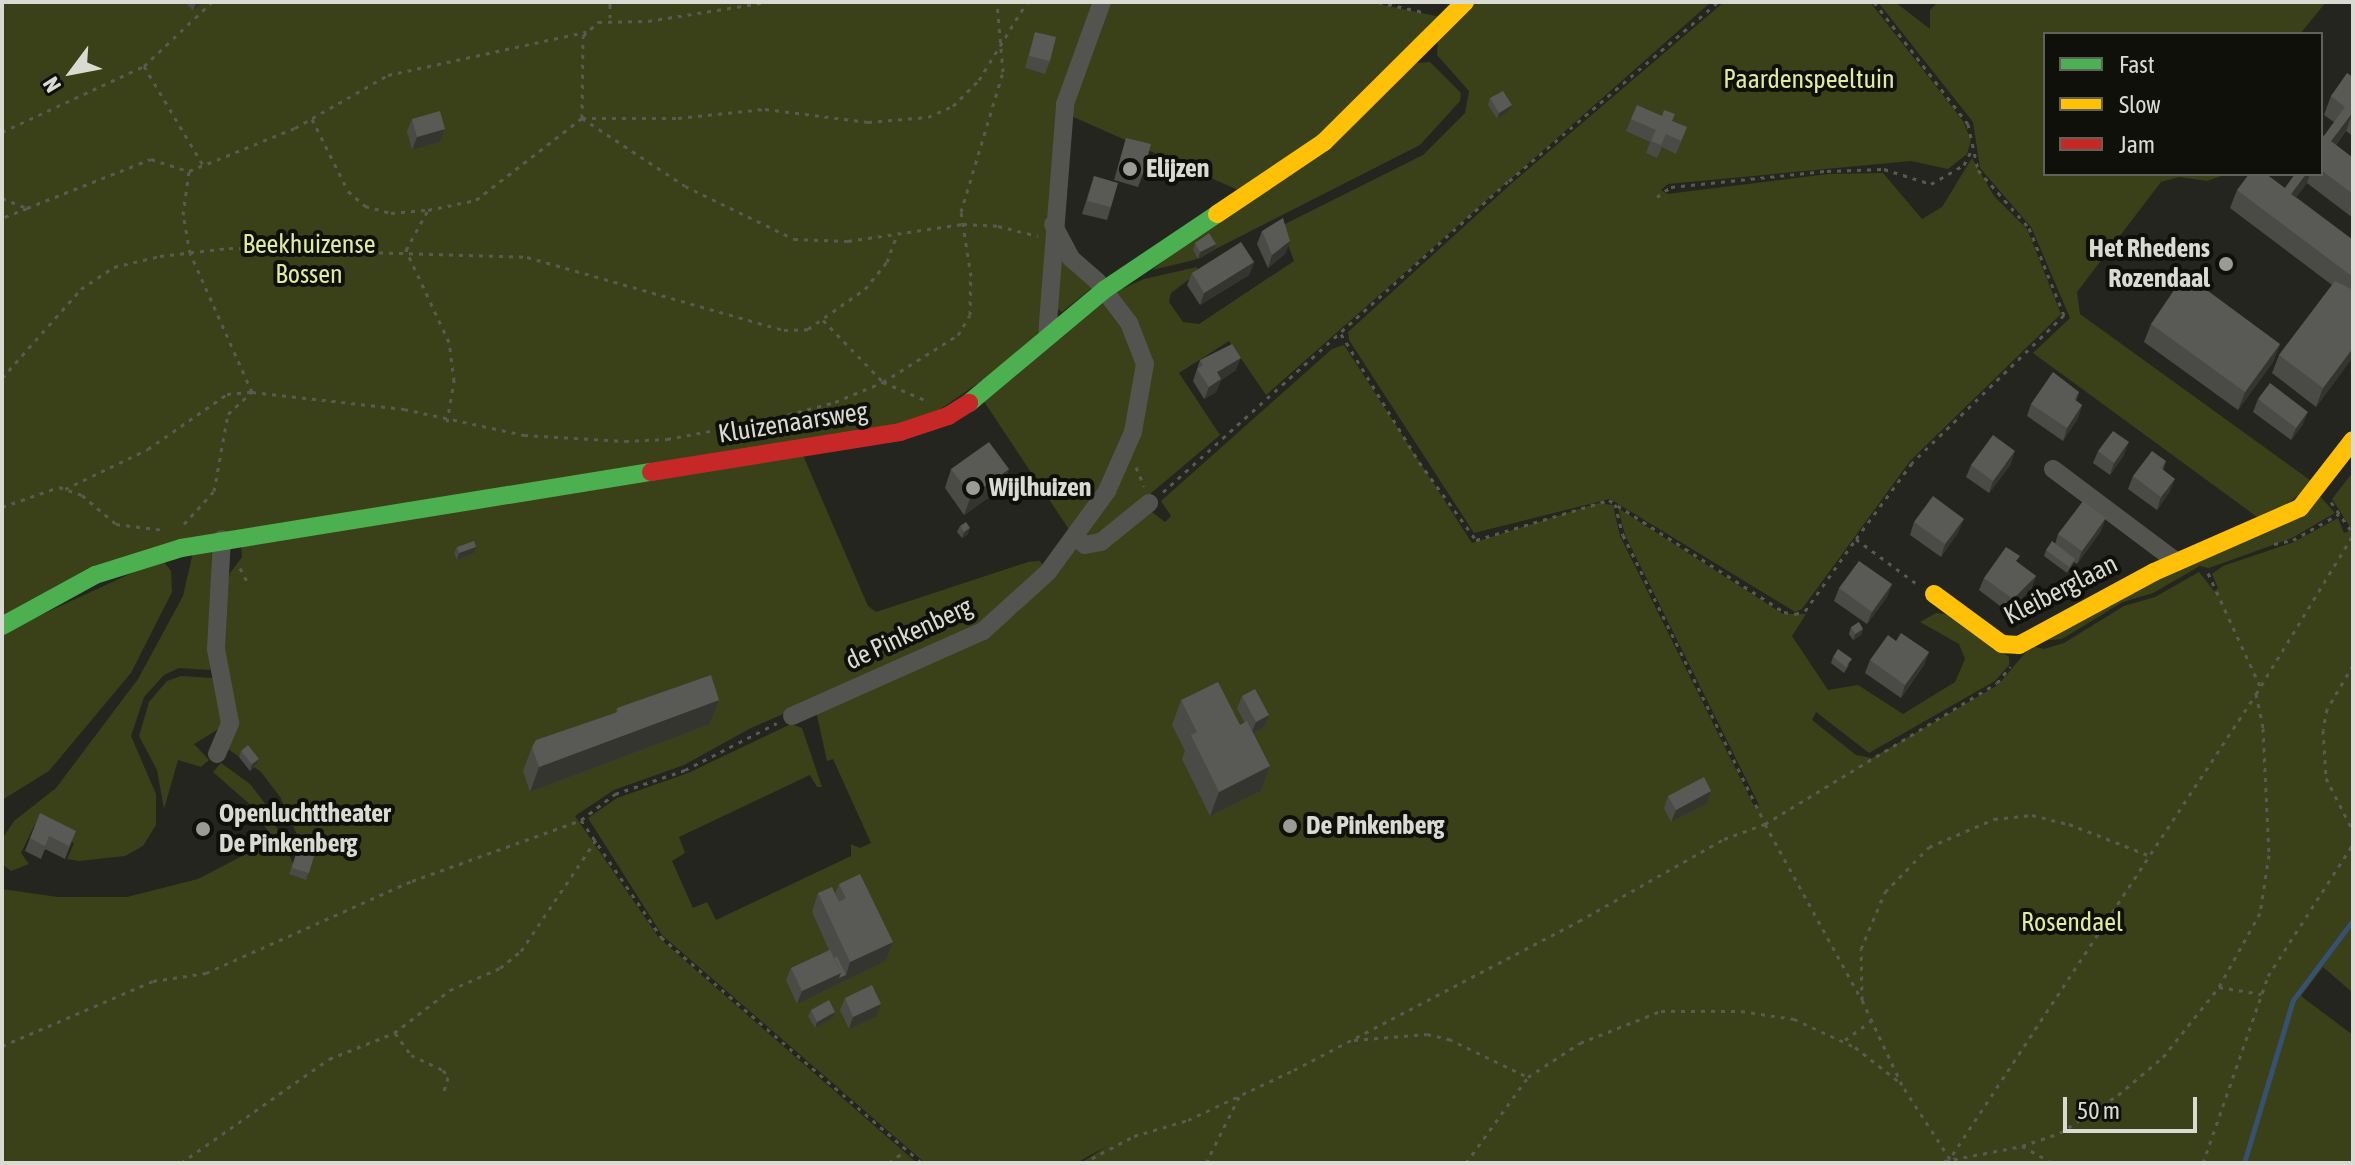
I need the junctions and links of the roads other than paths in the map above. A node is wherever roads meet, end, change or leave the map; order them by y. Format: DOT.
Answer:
graph roads {
  1 [pos="1102,2"];
  2 [pos="1465,2"];
  3 [pos="1053,232"];
  4 [pos="1104,290"];
  5 [pos="1047,335"];
  6 [pos="2353,440"];
  7 [pos="2053,469"];
  8 [pos="1149,503"];
  9 [pos="1076,538"];
  10 [pos="222,539"];
  11 [pos="2177,562"];
  12 [pos="1934,594"];
  13 [pos="2,626"];
  14 [pos="792,716"];
  15 [pos="217,754"];
  1 -- 3 [label="street"];
  2 -- 4 [label="street, Kluizenaarsweg"];
  3 -- 4 [label="street, de Pinkenberg"];
  3 -- 5 [label="street"];
  4 -- 5 [label="street, Kluizenaarsweg"];
  4 -- 9 [label="street, de Pinkenberg"];
  5 -- 10 [label="street, Kluizenaarsweg"];
  6 -- 11 [label="street, Kleiberglaan"];
  7 -- 11 [label="street, Kleiberglaan"];
  8 -- 9 [label="street"];
  9 -- 14 [label="street, de Pinkenberg"];
  10 -- 13 [label="street, Kluizenaarsweg"];
  10 -- 15 [label="street"];
  11 -- 12 [label="street, Kleiberglaan"];
}
